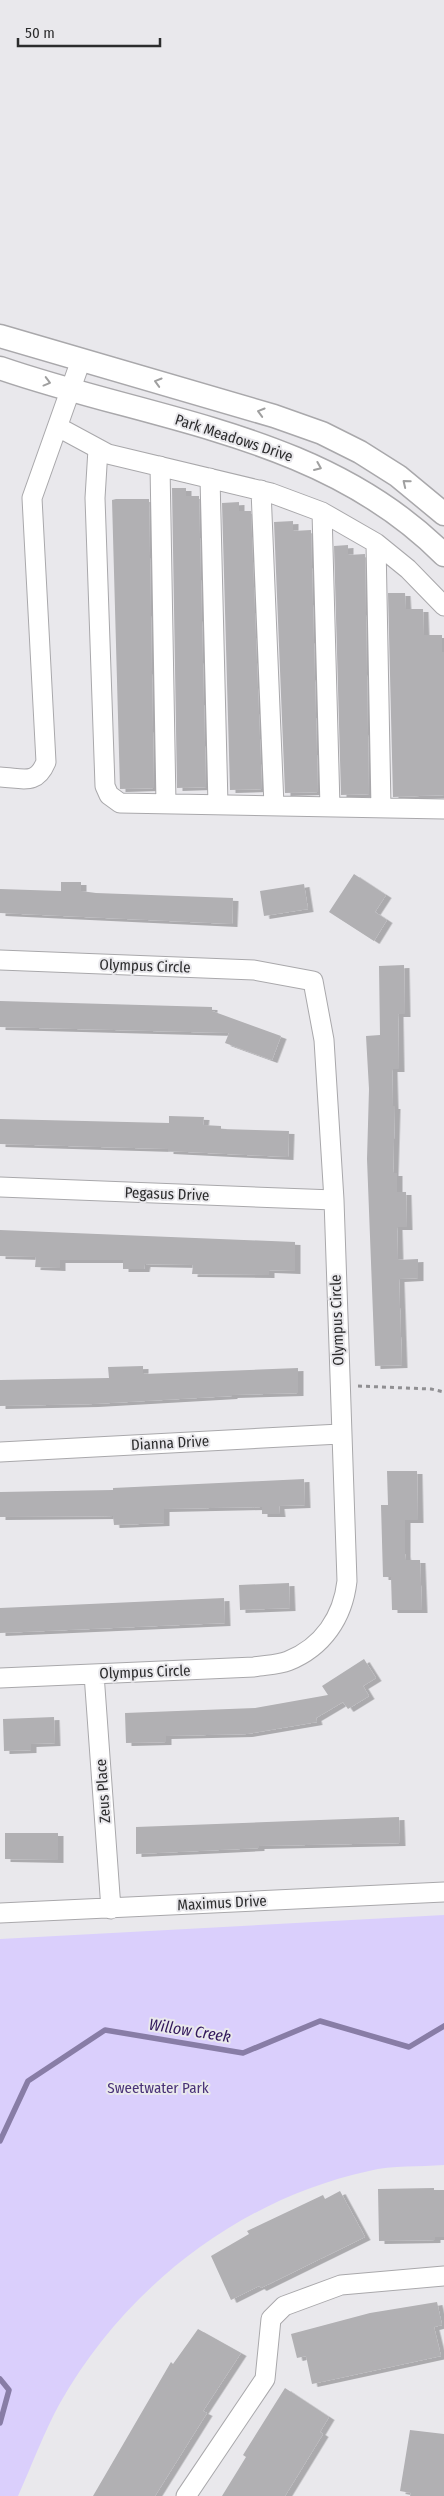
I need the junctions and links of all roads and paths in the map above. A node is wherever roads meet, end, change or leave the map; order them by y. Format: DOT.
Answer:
graph roads {
  1 [pos="0,336"];
  2 [pos="81,360"];
  3 [pos="0,368"];
  4 [pos="73,389"];
  5 [pos="58,427"];
  6 [pos="98,449"];
  7 [pos="160,466"];
  8 [pos="210,478"];
  9 [pos="261,490"];
  10 [pos="322,512"];
  11 [pos="444,514"];
  12 [pos="376,544"];
  13 [pos="444,555"];
  14 [pos="444,606"];
  15 [pos="0,777"];
  16 [pos="166,804"];
  17 [pos="218,805"];
  18 [pos="274,806"];
  19 [pos="330,807"];
  20 [pos="380,808"];
  21 [pos="444,809"];
  22 [pos="0,960"];
  23 [pos="0,1187"];
  24 [pos="334,1200"];
  25 [pos="339,1385"];
  26 [pos="444,1392"];
  27 [pos="340,1434"];
  28 [pos="0,1452"];
  29 [pos="94,1674"];
  30 [pos="0,1678"];
  31 [pos="444,1892"];
  32 [pos="111,1909"];
  33 [pos="0,1913"];
  34 [pos="444,2276"];
  35 [pos="186,2496"];
  1 -- 2 [label="main road, Park Meadows Drive"];
  2 -- 4 [label="street"];
  11 -- 2 [label="main road, Park Meadows Drive, one-way"];
  3 -- 4 [label="main road, Park Meadows Drive, one-way"];
  4 -- 5 [label="street"];
  4 -- 13 [label="main road, Park Meadows Drive, one-way"];
  5 -- 6 [label="street"];
  5 -- 15 [label="street"];
  6 -- 7 [label="street"];
  6 -- 16 [label="street"];
  7 -- 8 [label="street"];
  7 -- 16 [label="street"];
  8 -- 9 [label="street"];
  8 -- 17 [label="street"];
  9 -- 10 [label="street"];
  9 -- 18 [label="street"];
  10 -- 12 [label="street"];
  10 -- 19 [label="street"];
  12 -- 14 [label="street"];
  12 -- 20 [label="street"];
  16 -- 17 [label="street"];
  17 -- 18 [label="street"];
  18 -- 19 [label="street"];
  19 -- 20 [label="street"];
  20 -- 21 [label="street"];
  22 -- 24 [label="street, Olympus Circle"];
  23 -- 24 [label="street, Pegasus Drive"];
  24 -- 25 [label="street, Olympus Circle"];
  25 -- 26 [label="path"];
  25 -- 27 [label="street, Olympus Circle"];
  27 -- 28 [label="street, Dianna Drive"];
  27 -- 29 [label="street, Olympus Circle"];
  29 -- 30 [label="street, Olympus Circle"];
  29 -- 32 [label="street, Zeus Place"];
  31 -- 32 [label="street, Maximus Drive"];
  32 -- 33 [label="street, Maximus Drive"];
  34 -- 35 [label="street"];
}
